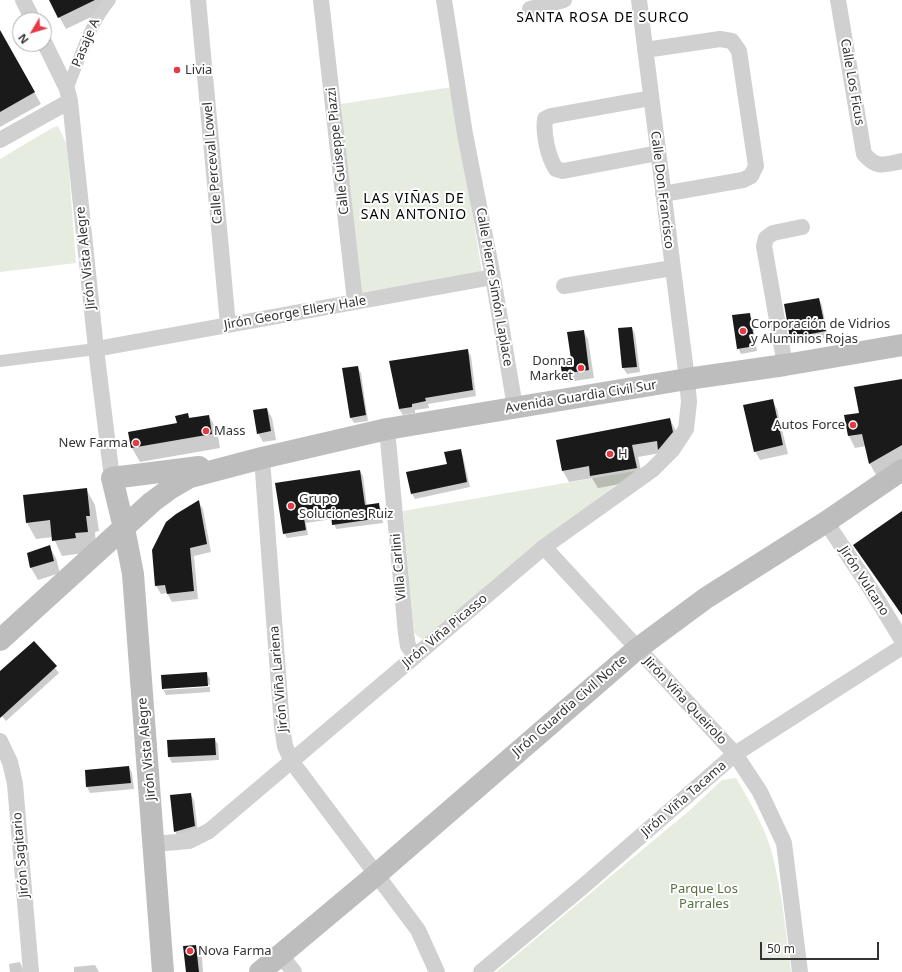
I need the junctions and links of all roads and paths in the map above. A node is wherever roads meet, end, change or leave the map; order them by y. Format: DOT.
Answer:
graph roads {
  1 [pos="23,0"];
  2 [pos="110,0"];
  3 [pos="198,0"];
  4 [pos="321,0"];
  5 [pos="444,0"];
  6 [pos="564,0"];
  7 [pos="639,0"];
  8 [pos="838,0"];
  9 [pos="530,9"];
  10 [pos="29,12"];
  11 [pos="645,50"];
  12 [pos="49,52"];
  13 [pos="68,95"];
  14 [pos="651,98"];
  15 [pos="0,140"];
  16 [pos="658,153"];
  17 [pos="902,161"];
  18 [pos="663,194"];
  19 [pos="802,227"];
  20 [pos="672,268"];
  21 [pos="493,277"];
  22 [pos="564,286"];
  23 [pos="355,302"];
  24 [pos="228,325"];
  25 [pos="902,345"];
  26 [pos="96,349"];
  27 [pos="0,361"];
  28 [pos="785,365"];
  29 [pos="687,379"];
  30 [pos="516,408"];
  31 [pos="387,429"];
  32 [pos="262,458"];
  33 [pos="902,470"];
  34 [pos="112,478"];
  35 [pos="826,522"];
  36 [pos="124,528"];
  37 [pos="544,547"];
  38 [pos="0,640"];
  39 [pos="902,640"];
  40 [pos="902,647"];
  41 [pos="637,649"];
  42 [pos="415,656"];
  43 [pos="0,741"];
  44 [pos="735,754"];
  45 [pos="292,762"];
  46 [pos="154,844"];
  47 [pos="377,874"];
  48 [pos="280,954"];
  49 [pos="30,972"];
  50 [pos="163,972"];
  51 [pos="260,972"];
  52 [pos="294,972"];
  53 [pos="437,972"];
  54 [pos="481,972"];
  55 [pos="800,972"];
  1 -- 10 [label="street"];
  2 -- 13 [label="street, Pasaje A"];
  3 -- 24 [label="street, Calle Perceval Lowel"];
  4 -- 23 [label="street, Calle Guiseppe Piazzi"];
  5 -- 21 [label="street, Calle Pierre Simón Laplace"];
  6 -- 9 [label="street"];
  7 -- 11 [label="street, Calle Don Francisco"];
  8 -- 17 [label="street, Calle Los Ficus"];
  11 -- 14 [label="street, Calle Don Francisco"];
  11 -- 18 [label="street"];
  12 -- 13 [label="street, Jirón Vista Alegre"];
  13 -- 15 [label="street"];
  13 -- 26 [label="street, Jirón Vista Alegre"];
  14 -- 16 [label="street, Calle Don Francisco"];
  14 -- 16 [label="street"];
  16 -- 18 [label="street, Calle Don Francisco"];
  18 -- 20 [label="street, Calle Don Francisco"];
  19 -- 28 [label="street"];
  20 -- 22 [label="street"];
  20 -- 29 [label="street, Calle Don Francisco"];
  21 -- 23 [label="street, Jirón George Ellery Hale"];
  21 -- 30 [label="street, Calle Pierre Simón Laplace"];
  23 -- 24 [label="street, Jirón George Ellery Hale"];
  24 -- 26 [label="street, Jirón George Ellery Hale"];
  25 -- 28 [label="main road, Avenida Guardia Civil Sur"];
  26 -- 27 [label="street"];
  26 -- 34 [label="street, Jirón Vista Alegre"];
  28 -- 29 [label="main road, Avenida Guardia Civil Sur"];
  29 -- 30 [label="main road, Avenida Guardia Civil Sur"];
  29 -- 37 [label="street, Jirón Viña Picasso"];
  30 -- 31 [label="main road, Avenida Guardia Civil Sur"];
  31 -- 32 [label="main road, Avenida Guardia Civil Sur"];
  31 -- 42 [label="street, Villa Carlini"];
  32 -- 34 [label="main road, Avenida Guardia Civil Sur"];
  32 -- 36 [label="main road, Avenida Guardia Civil Sur"];
  32 -- 45 [label="street, Jirón Viña Lariena"];
  33 -- 35 [label="main road, Jirón Guardia Civil Norte"];
  34 -- 36 [label="main road"];
  35 -- 39 [label="street, Jirón Vulcano"];
  35 -- 41 [label="main road, Jirón Guardia Civil Norte"];
  36 -- 38 [label="main road, Avenida Guardia Civil Sur"];
  36 -- 46 [label="main road, Jirón Vista Alegre"];
  37 -- 41 [label="street, Jirón Viña Queirolo"];
  37 -- 42 [label="street, Jirón Viña Picasso"];
  40 -- 44 [label="street, Jirón Viña Tacama"];
  41 -- 44 [label="street, Jirón Viña Queirolo"];
  41 -- 47 [label="main road, Jirón Guardia Civil Norte"];
  42 -- 45 [label="street, Jirón Viña Picasso"];
  43 -- 49 [label="street, Jirón Sagitario"];
  44 -- 54 [label="street, Jirón Viña Tacama"];
  44 -- 55 [label="street, Jirón Viña Queirolo"];
  45 -- 46 [label="street, Jirón Viña Picasso"];
  45 -- 47 [label="street, Jirón Viña Lariena"];
  46 -- 50 [label="main road, Jirón Vista Alegre"];
  47 -- 48 [label="main road, Jirón Guardia Civil Norte"];
  47 -- 53 [label="street, Jirón Viña Lariena"];
  48 -- 51 [label="main road, Jirón Guardia Civil Norte"];
  48 -- 52 [label="street"];
}
